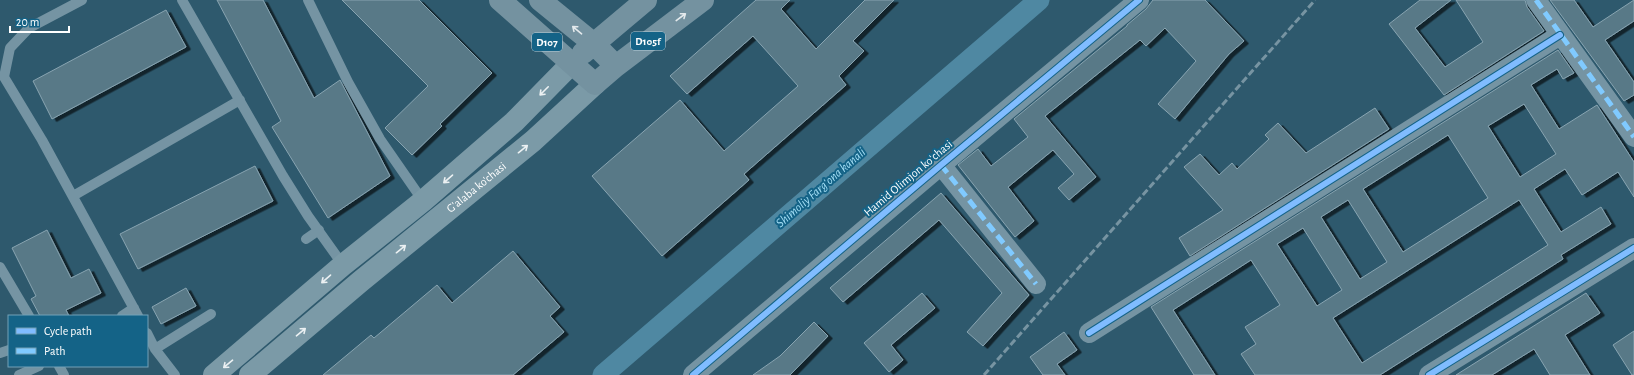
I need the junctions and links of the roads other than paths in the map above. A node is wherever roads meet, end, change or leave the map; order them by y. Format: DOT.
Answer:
graph roads {
  1 [pos="82,0"];
  2 [pos="182,0"];
  3 [pos="308,0"];
  4 [pos="500,0"];
  5 [pos="540,0"];
  6 [pos="646,0"];
  7 [pos="703,0"];
  8 [pos="1139,0"];
  9 [pos="1536,0"];
  10 [pos="1560,35"];
  11 [pos="594,44"];
  12 [pos="5,48"];
  13 [pos="572,63"];
  14 [pos="616,66"];
  15 [pos="2,78"];
  16 [pos="595,84"];
  17 [pos="240,100"];
  18 [pos="1634,137"];
  19 [pos="941,165"];
  20 [pos="73,196"];
  21 [pos="423,201"];
  22 [pos="319,230"];
  23 [pos="306,239"];
  24 [pos="1634,248"];
  25 [pos="343,264"];
  26 [pos="0,267"];
  27 [pos="1036,284"];
  28 [pos="136,312"];
  29 [pos="211,314"];
  30 [pos="27,315"];
  31 [pos="126,315"];
  32 [pos="266,332"];
  33 [pos="1089,332"];
  34 [pos="148,335"];
  35 [pos="282,348"];
  36 [pos="155,349"];
  37 [pos="37,367"];
  38 [pos="19,375"];
  39 [pos="175,375"];
  40 [pos="214,375"];
  41 [pos="250,375"];
  42 [pos="693,375"];
  43 [pos="1429,375"];
  1 -- 12 [label="lane"];
  2 -- 17 [label="lane"];
  3 -- 21 [label="lane"];
  4 -- 13 [label="main road, D107"];
  11 -- 5 [label="main road, D107, one-way"];
  6 -- 11 [label="main road, G'alaba ko'chasi / D105f"];
  14 -- 7 [label="main road, G'alaba ko'chasi / D105f, one-way"];
  8 -- 19 [label="street, Hamid Olimjon koʻchasi"];
  9 -- 10 [label="street"];
  10 -- 18 [label="street"];
  10 -- 33 [label="street"];
  11 -- 13 [label="main road, G'alaba ko'chasi / D105f"];
  11 -- 14 [label="main road, D107"];
  12 -- 15 [label="lane"];
  13 -- 16 [label="main road, D107"];
  13 -- 21 [label="main road, G'alaba ko'chasi / D105f, one-way"];
  14 -- 16 [label="main road, G'alaba ko'chasi / D105f"];
  15 -- 20 [label="lane"];
  35 -- 16 [label="main road, G'alaba ko'chasi / D105f, one-way"];
  17 -- 20 [label="lane"];
  17 -- 22 [label="lane"];
  19 -- 27 [label="street"];
  19 -- 42 [label="street, Hamid Olimjon koʻchasi"];
  20 -- 28 [label="lane"];
  21 -- 25 [label="main road, G'alaba ko'chasi / D105f"];
  22 -- 23 [label="lane"];
  22 -- 25 [label="lane"];
  24 -- 43 [label="street"];
  25 -- 32 [label="main road, G'alaba ko'chasi / D105f, one-way"];
  26 -- 30 [label="lane"];
  28 -- 31 [label="lane"];
  29 -- 36 [label="lane"];
  32 -- 35 [label="main road"];
  32 -- 40 [label="main road, G'alaba ko'chasi / D105f, one-way"];
  34 -- 36 [label="lane"];
  35 -- 41 [label="main road, G'alaba ko'chasi / D105f"];
  36 -- 39 [label="lane"];
  37 -- 38 [label="lane"];
}
